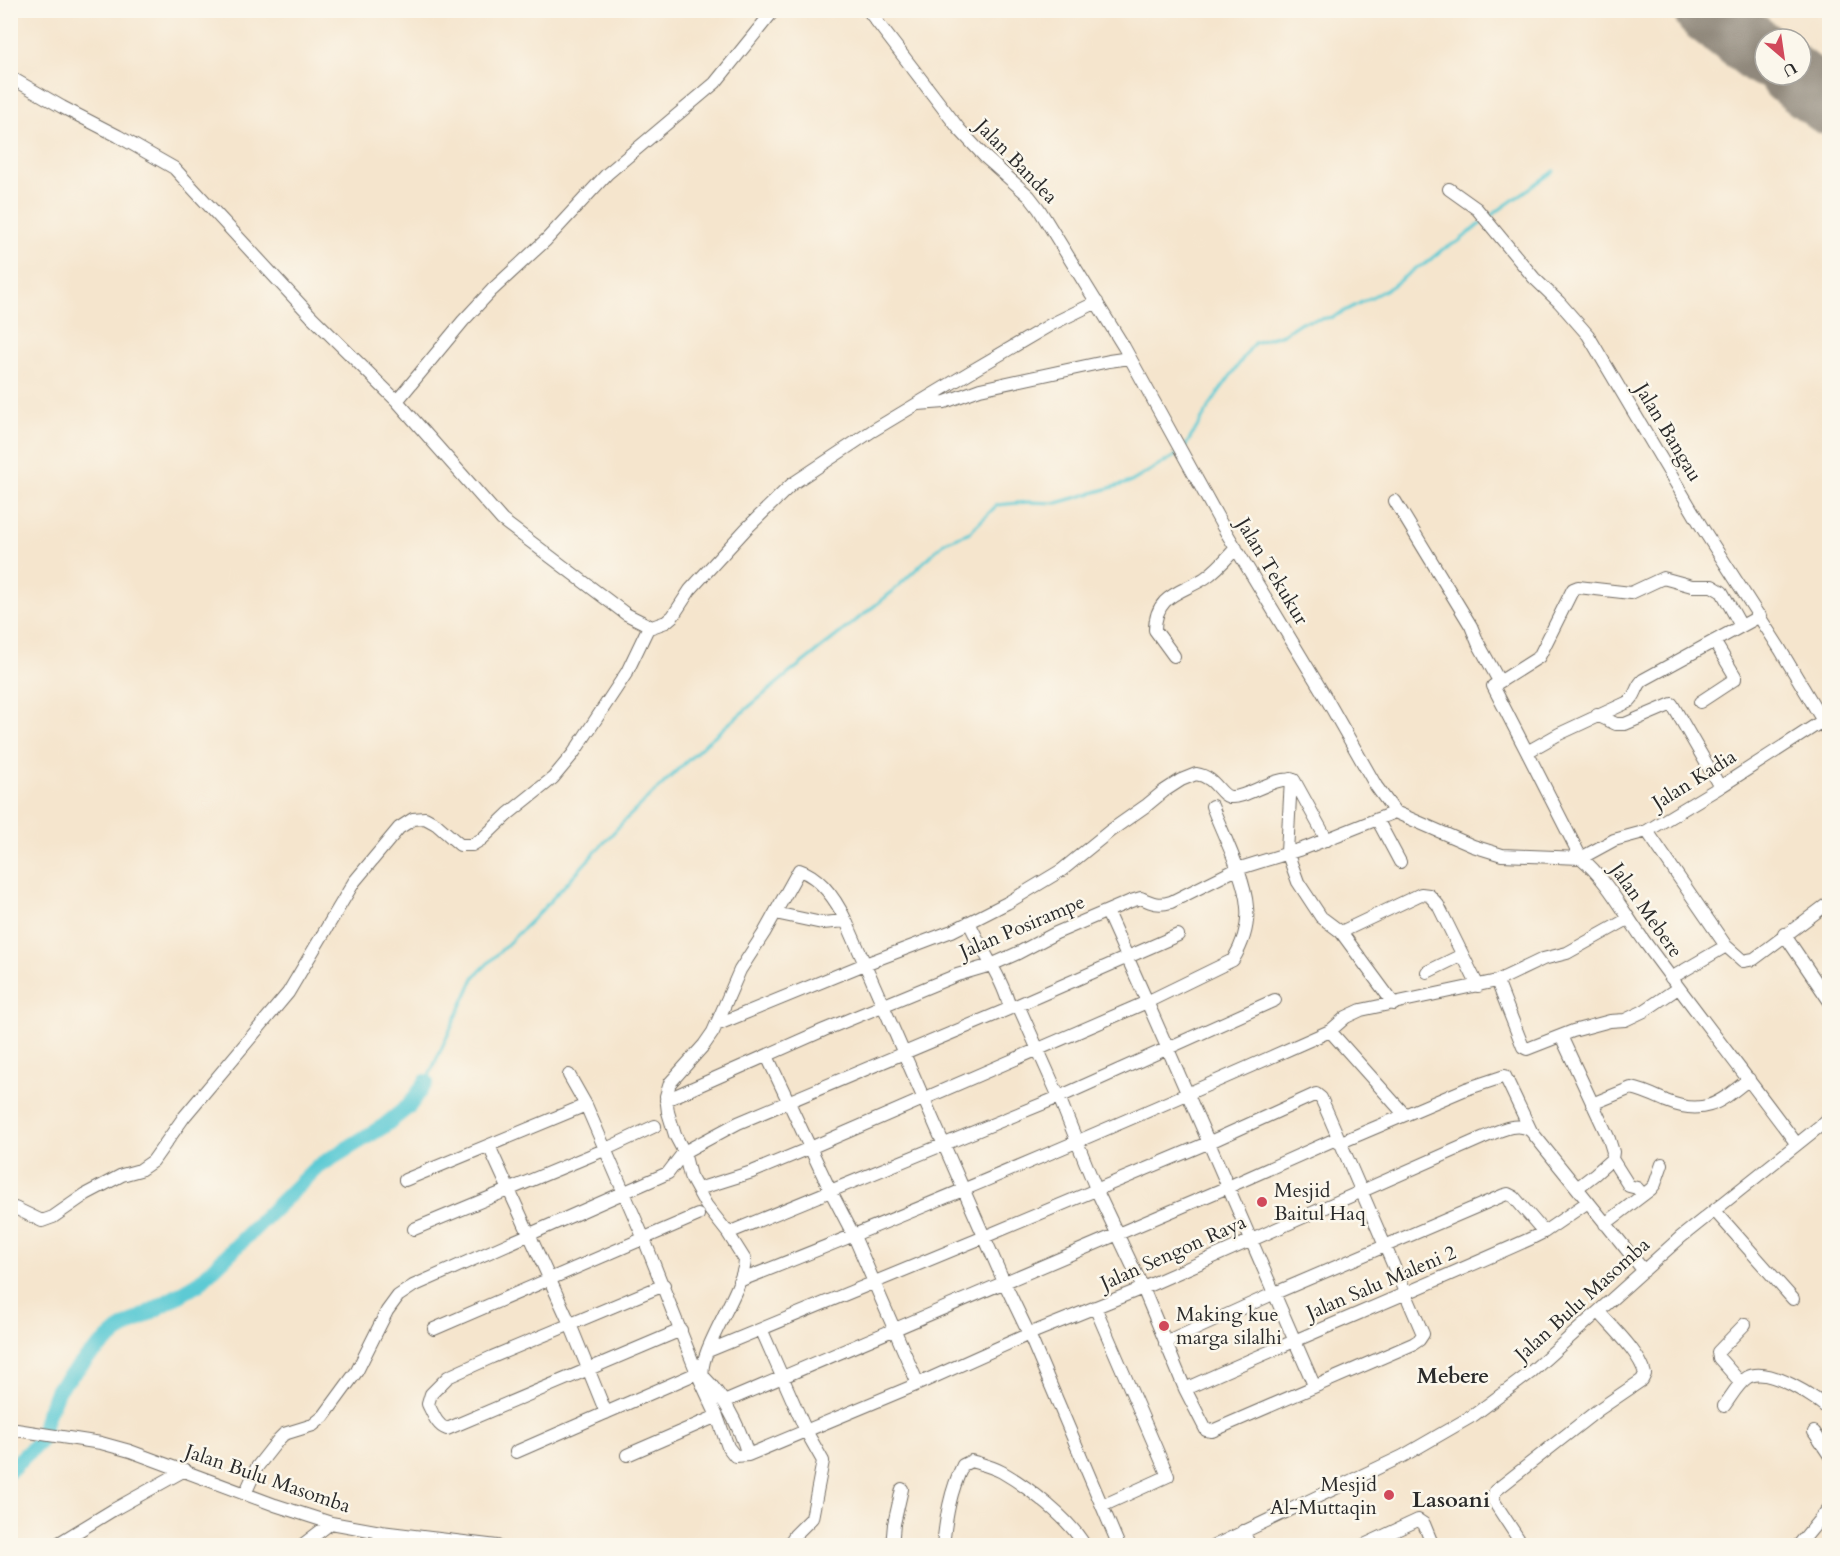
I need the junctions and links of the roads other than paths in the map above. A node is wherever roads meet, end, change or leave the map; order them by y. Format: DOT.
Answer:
graph roads {
  1 [pos="774,10"];
  2 [pos="868,10"];
  3 [pos="10,77"];
  4 [pos="1449,189"];
  5 [pos="1097,302"];
  6 [pos="1127,353"];
  7 [pos="397,401"];
  8 [pos="917,404"];
  9 [pos="1395,501"];
  10 [pos="1236,548"];
  11 [pos="1760,616"];
  12 [pos="649,626"];
  13 [pos="1742,626"];
  14 [pos="1714,641"];
  15 [pos="1174,656"];
  16 [pos="1499,681"];
  17 [pos="1701,702"];
  18 [pos="1597,715"];
  19 [pos="1826,718"];
  20 [pos="1830,737"];
  21 [pos="1527,752"];
  22 [pos="1291,779"];
  23 [pos="1720,787"];
  24 [pos="1212,806"];
  25 [pos="1395,812"];
  26 [pos="1377,819"];
  27 [pos="1647,831"];
  28 [pos="1327,840"];
  29 [pos="1287,852"];
  30 [pos="1581,858"];
  31 [pos="1400,862"];
  32 [pos="1237,869"];
  33 [pos="1830,902"];
  34 [pos="1107,912"];
  35 [pos="776,913"];
  36 [pos="1628,919"];
  37 [pos="846,921"];
  38 [pos="969,922"];
  39 [pos="1341,932"];
  40 [pos="1784,934"];
  41 [pos="1178,935"];
  42 [pos="1726,946"];
  43 [pos="1462,955"];
  44 [pos="1128,957"];
  45 [pos="865,964"];
  46 [pos="991,965"];
  47 [pos="1427,972"];
  48 [pos="1497,981"];
  49 [pos="1675,983"];
  50 [pos="1478,986"];
  51 [pos="1275,1000"];
  52 [pos="1147,1002"];
  53 [pos="1830,1002"];
  54 [pos="1394,1004"];
  55 [pos="882,1007"];
  56 [pos="1014,1007"];
  57 [pos="716,1025"];
  58 [pos="1330,1030"];
  59 [pos="1561,1036"];
  60 [pos="1167,1049"];
  61 [pos="1037,1050"];
  62 [pos="904,1052"];
  63 [pos="767,1056"];
  64 [pos="569,1075"];
  65 [pos="1749,1079"];
  66 [pos="1188,1094"];
  67 [pos="1059,1097"];
  68 [pos="923,1098"];
  69 [pos="666,1100"];
  70 [pos="788,1101"];
  71 [pos="1592,1104"];
  72 [pos="586,1105"];
  73 [pos="1405,1115"];
  74 [pos="1830,1118"];
  75 [pos="655,1126"];
  76 [pos="1532,1131"];
  77 [pos="1339,1141"];
  78 [pos="1210,1142"];
  79 [pos="1077,1143"];
  80 [pos="1796,1143"];
  81 [pos="944,1145"];
  82 [pos="489,1146"];
  83 [pos="810,1148"];
  84 [pos="604,1150"];
  85 [pos="684,1152"];
  86 [pos="1612,1158"];
  87 [pos="1662,1164"];
  88 [pos="405,1180"];
  89 [pos="1228,1188"];
  90 [pos="1577,1188"];
  91 [pos="509,1189"];
  92 [pos="698,1189"];
  93 [pos="1096,1189"];
  94 [pos="830,1190"];
  95 [pos="964,1191"];
  96 [pos="1361,1191"];
  97 [pos="623,1193"];
  98 [pos="1643,1195"];
  99 [pos="1588,1202"];
  100 [pos="10,1209"];
  101 [pos="1715,1211"];
  102 [pos="698,1215"];
  103 [pos="1605,1224"];
  104 [pos="414,1229"];
  105 [pos="1544,1232"];
  106 [pos="728,1233"];
  107 [pos="530,1234"];
  108 [pos="1119,1234"];
  109 [pos="854,1236"];
  110 [pos="984,1237"];
  111 [pos="644,1239"];
  112 [pos="1250,1240"];
  113 [pos="1384,1246"];
  114 [pos="1644,1271"];
  115 [pos="549,1280"];
  116 [pos="739,1281"];
  117 [pos="875,1282"];
  118 [pos="1004,1282"];
  119 [pos="664,1285"];
  120 [pos="1143,1288"];
  121 [pos="1275,1293"];
  122 [pos="1406,1295"];
  123 [pos="1793,1299"];
  124 [pos="1095,1307"];
  125 [pos="1599,1312"];
  126 [pos="570,1324"];
  127 [pos="1745,1324"];
  128 [pos="894,1328"];
  129 [pos="434,1329"];
  130 [pos="681,1330"];
  131 [pos="762,1330"];
  132 [pos="1029,1334"];
  133 [pos="1294,1340"];
  134 [pos="1165,1343"];
  135 [pos="708,1352"];
  136 [pos="587,1369"];
  137 [pos="697,1373"];
  138 [pos="781,1376"];
  139 [pos="1741,1383"];
  140 [pos="918,1384"];
  141 [pos="1314,1385"];
  142 [pos="1185,1389"];
  143 [pos="724,1402"];
  144 [pos="1724,1406"];
  145 [pos="1830,1411"];
  146 [pos="606,1413"];
  147 [pos="717,1416"];
  148 [pos="10,1429"];
  149 [pos="806,1431"];
  150 [pos="1814,1432"];
  151 [pos="516,1452"];
  152 [pos="627,1455"];
  153 [pos="748,1455"];
  154 [pos="1830,1456"];
  155 [pos="185,1470"];
  156 [pos="902,1489"];
  157 [pos="245,1494"];
  158 [pos="1102,1506"];
  159 [pos="1830,1507"];
  160 [pos="331,1523"];
  161 [pos="1244,1531"];
  162 [pos="381,1532"];
  163 [pos="54,1545"];
  164 [pos="302,1545"];
  165 [pos="377,1545"];
  166 [pos="497,1545"];
  167 [pos="788,1545"];
  168 [pos="892,1545"];
  169 [pos="943,1545"];
  170 [pos="1085,1545"];
  171 [pos="1119,1545"];
  172 [pos="1214,1545"];
  173 [pos="1250,1545"];
  174 [pos="1362,1545"];
  175 [pos="1433,1545"];
  176 [pos="1523,1545"];
  177 [pos="1798,1545"];
  1 -- 7 [label="street"];
  2 -- 5 [label="street, Jalan Bandea"];
  3 -- 7 [label="street"];
  4 -- 11 [label="street, Jalan Bangau"];
  5 -- 6 [label="street, Jalan Bandea"];
  5 -- 8 [label="street"];
  6 -- 8 [label="street"];
  6 -- 10 [label="street, Jalan Tekukur"];
  7 -- 12 [label="street"];
  8 -- 12 [label="street"];
  9 -- 16 [label="street"];
  10 -- 15 [label="street"];
  10 -- 25 [label="street, Jalan Tekukur"];
  11 -- 13 [label="street"];
  11 -- 19 [label="street, Jalan Bangau"];
  12 -- 100 [label="street"];
  13 -- 14 [label="street"];
  13 -- 16 [label="street"];
  14 -- 17 [label="street"];
  14 -- 18 [label="street"];
  16 -- 21 [label="street"];
  18 -- 21 [label="street"];
  18 -- 23 [label="street"];
  19 -- 20 [label="street, Jalan Bangau"];
  19 -- 23 [label="street, Jalan Kadia"];
  21 -- 30 [label="street"];
  22 -- 28 [label="street"];
  22 -- 29 [label="street"];
  22 -- 38 [label="street"];
  23 -- 27 [label="street, Jalan Kadia"];
  24 -- 32 [label="street"];
  25 -- 26 [label="street, Jalan Posirampe"];
  25 -- 30 [label="street, Jalan Mebere"];
  26 -- 28 [label="street, Jalan Posirampe"];
  26 -- 31 [label="street"];
  27 -- 30 [label="street, Jalan Kadia"];
  27 -- 42 [label="street"];
  28 -- 29 [label="street, Jalan Posirampe"];
  29 -- 32 [label="street, Jalan Posirampe"];
  29 -- 39 [label="street"];
  30 -- 36 [label="street, Jalan Mebere"];
  32 -- 34 [label="street, Jalan Posirampe"];
  32 -- 52 [label="street"];
  33 -- 40 [label="street"];
  34 -- 44 [label="street"];
  34 -- 46 [label="street, Jalan Posirampe"];
  35 -- 37 [label="street"];
  35 -- 37 [label="street"];
  35 -- 57 [label="street"];
  36 -- 48 [label="street"];
  36 -- 49 [label="street, Jalan Mebere"];
  37 -- 45 [label="street"];
  38 -- 45 [label="street"];
  38 -- 46 [label="street"];
  39 -- 43 [label="street"];
  39 -- 54 [label="street"];
  40 -- 42 [label="street"];
  40 -- 53 [label="street"];
  41 -- 44 [label="street"];
  42 -- 49 [label="street"];
  43 -- 47 [label="street"];
  43 -- 50 [label="street"];
  44 -- 52 [label="street"];
  44 -- 56 [label="street"];
  45 -- 55 [label="street"];
  45 -- 57 [label="street"];
  46 -- 55 [label="street, Jalan Posirampe"];
  46 -- 56 [label="street"];
  48 -- 50 [label="street"];
  48 -- 59 [label="street"];
  49 -- 59 [label="street"];
  49 -- 65 [label="street, Jalan Mebere"];
  50 -- 54 [label="street"];
  51 -- 60 [label="street"];
  52 -- 60 [label="street"];
  52 -- 61 [label="street"];
  54 -- 58 [label="street"];
  55 -- 62 [label="street"];
  55 -- 63 [label="street, Jalan Posirampe"];
  56 -- 61 [label="street"];
  56 -- 62 [label="street"];
  57 -- 69 [label="street"];
  58 -- 66 [label="street"];
  58 -- 73 [label="street"];
  59 -- 71 [label="street"];
  60 -- 66 [label="street"];
  60 -- 67 [label="street"];
  61 -- 67 [label="street"];
  61 -- 68 [label="street"];
  62 -- 68 [label="street"];
  62 -- 70 [label="street"];
  63 -- 69 [label="street, Jalan Posirampe"];
  63 -- 70 [label="street"];
  64 -- 72 [label="street"];
  65 -- 71 [label="street"];
  65 -- 80 [label="street, Jalan Mebere"];
  66 -- 78 [label="street"];
  66 -- 79 [label="street"];
  67 -- 79 [label="street"];
  67 -- 81 [label="street"];
  68 -- 81 [label="street"];
  68 -- 83 [label="street"];
  69 -- 85 [label="street"];
  70 -- 83 [label="street"];
  70 -- 85 [label="street"];
  71 -- 86 [label="street"];
  72 -- 82 [label="street"];
  72 -- 84 [label="street"];
  73 -- 76 [label="street"];
  73 -- 77 [label="street"];
  74 -- 80 [label="street, Jalan Bulu Masomba"];
  75 -- 84 [label="street"];
  76 -- 90 [label="street"];
  76 -- 96 [label="street, Jalan Sengon Raya"];
  77 -- 78 [label="street"];
  77 -- 89 [label="street"];
  77 -- 96 [label="street"];
  78 -- 89 [label="street"];
  78 -- 93 [label="street"];
  79 -- 93 [label="street"];
  79 -- 95 [label="street"];
  80 -- 101 [label="street, Jalan Bulu Masomba"];
  81 -- 94 [label="street"];
  81 -- 95 [label="street"];
  82 -- 88 [label="street"];
  82 -- 91 [label="street"];
  83 -- 92 [label="street"];
  83 -- 94 [label="street"];
  84 -- 91 [label="street"];
  84 -- 97 [label="street"];
  85 -- 92 [label="street"];
  85 -- 97 [label="street"];
  86 -- 90 [label="street"];
  86 -- 98 [label="street"];
  87 -- 98 [label="street"];
  89 -- 108 [label="street"];
  89 -- 112 [label="street"];
  90 -- 99 [label="street"];
  91 -- 104 [label="street"];
  91 -- 107 [label="street"];
  92 -- 106 [label="street"];
  93 -- 108 [label="street"];
  93 -- 110 [label="street"];
  94 -- 106 [label="street"];
  94 -- 109 [label="street"];
  95 -- 109 [label="street"];
  95 -- 110 [label="street"];
  96 -- 112 [label="street, Jalan Sengon Raya"];
  96 -- 113 [label="street"];
  97 -- 107 [label="street"];
  97 -- 111 [label="street"];
  98 -- 103 [label="street"];
  99 -- 103 [label="street"];
  99 -- 105 [label="street, Jalan Salu Maleni 2"];
  101 -- 114 [label="street, Jalan Bulu Masomba"];
  101 -- 123 [label="street"];
  102 -- 111 [label="street"];
  103 -- 114 [label="street"];
  105 -- 113 [label="street"];
  105 -- 122 [label="street, Jalan Salu Maleni 2"];
  106 -- 116 [label="street"];
  107 -- 115 [label="street"];
  107 -- 157 [label="street"];
  108 -- 118 [label="street"];
  108 -- 120 [label="street"];
  109 -- 116 [label="street"];
  109 -- 117 [label="street"];
  110 -- 117 [label="street"];
  110 -- 118 [label="street"];
  111 -- 115 [label="street"];
  111 -- 119 [label="street"];
  112 -- 120 [label="street, Jalan Sengon Raya"];
  112 -- 121 [label="street"];
  113 -- 121 [label="street"];
  113 -- 122 [label="street"];
  114 -- 125 [label="street, Jalan Bulu Masomba"];
  115 -- 126 [label="street"];
  115 -- 129 [label="street"];
  116 -- 135 [label="street"];
  117 -- 128 [label="street"];
  117 -- 131 [label="street"];
  118 -- 128 [label="street"];
  118 -- 132 [label="street"];
  119 -- 126 [label="street"];
  119 -- 130 [label="street"];
  120 -- 124 [label="street, Jalan Sengon Raya"];
  120 -- 134 [label="street"];
  121 -- 133 [label="street"];
  121 -- 134 [label="street"];
  122 -- 133 [label="street, Jalan Salu Maleni 2"];
  122 -- 141 [label="street"];
  124 -- 132 [label="street, Jalan Sengon Raya"];
  124 -- 158 [label="street"];
  125 -- 161 [label="street, Jalan Bulu Masomba"];
  125 -- 176 [label="street"];
  126 -- 136 [label="street"];
  126 -- 136 [label="street"];
  127 -- 139 [label="street"];
  128 -- 138 [label="street"];
  128 -- 140 [label="street"];
  130 -- 136 [label="street"];
  130 -- 137 [label="street"];
  131 -- 135 [label="street"];
  131 -- 138 [label="street"];
  132 -- 140 [label="street, Jalan Sengon Raya"];
  132 -- 158 [label="street"];
  133 -- 141 [label="street"];
  133 -- 142 [label="street, Jalan Salu Maleni 2"];
  134 -- 142 [label="street"];
  135 -- 143 [label="street"];
  136 -- 146 [label="street"];
  137 -- 146 [label="street"];
  137 -- 147 [label="street"];
  138 -- 143 [label="street"];
  138 -- 149 [label="street"];
  139 -- 144 [label="street"];
  139 -- 145 [label="street"];
  140 -- 149 [label="street, Jalan Sengon Raya"];
  141 -- 142 [label="street"];
  143 -- 153 [label="street"];
  146 -- 151 [label="street"];
  147 -- 152 [label="street"];
  147 -- 153 [label="street"];
  148 -- 155 [label="street, Jalan Bulu Masomba"];
  149 -- 153 [label="street, Jalan Sengon Raya"];
  149 -- 167 [label="street"];
  150 -- 154 [label="street"];
  155 -- 157 [label="street, Jalan Bulu Masomba"];
  155 -- 163 [label="street"];
  156 -- 168 [label="street"];
  157 -- 160 [label="street, Jalan Bulu Masomba"];
  158 -- 171 [label="street"];
  159 -- 177 [label="street"];
  160 -- 162 [label="street, Jalan Bulu Masomba"];
  160 -- 164 [label="street"];
  161 -- 172 [label="street, Jalan Bulu Masomba"];
  161 -- 173 [label="street"];
  162 -- 165 [label="street"];
  162 -- 166 [label="street, Jalan Bulu Masomba"];
  169 -- 170 [label="street"];
  174 -- 175 [label="street"];
}
